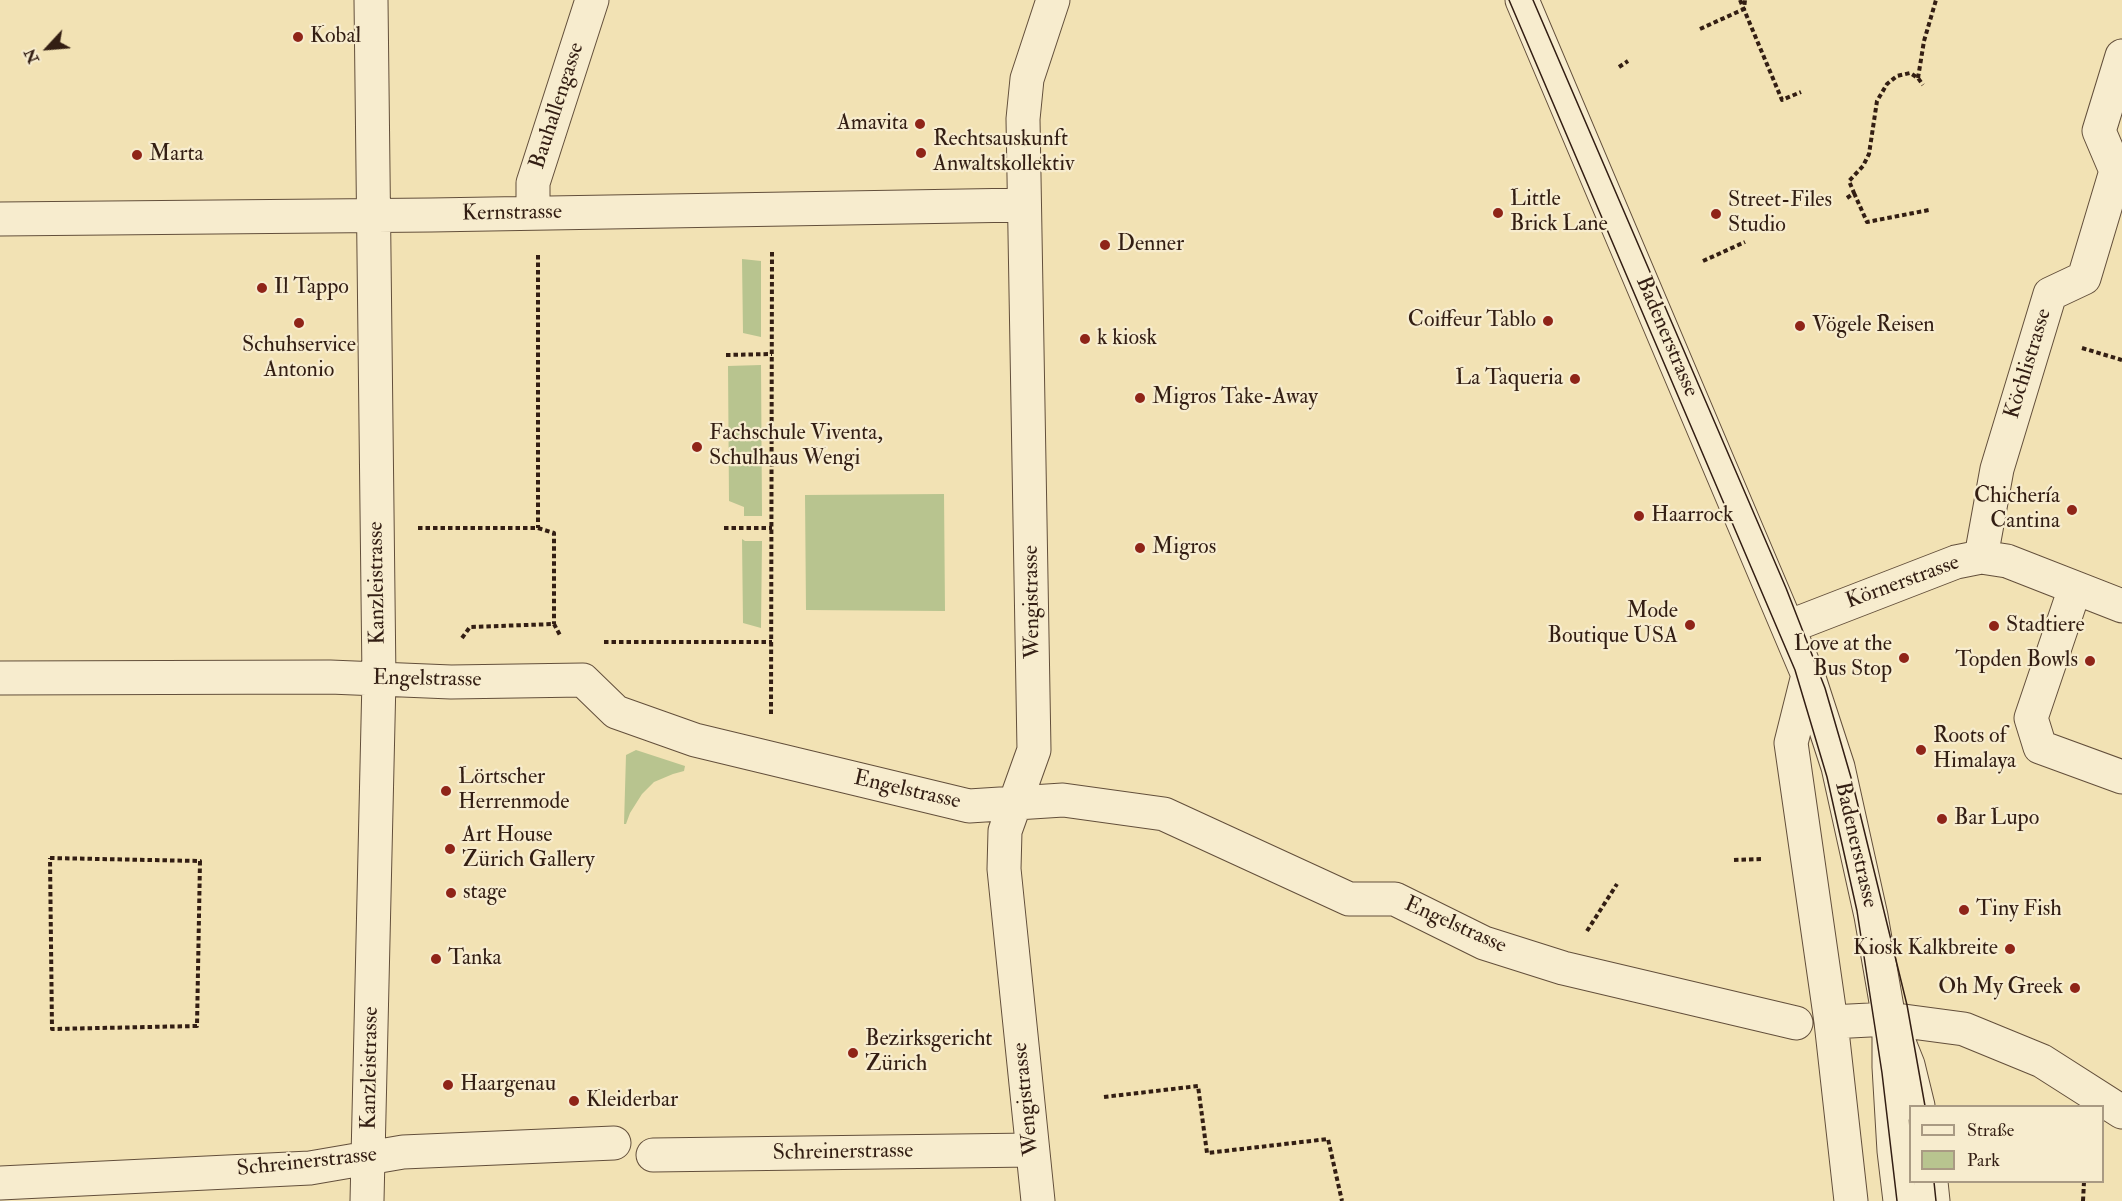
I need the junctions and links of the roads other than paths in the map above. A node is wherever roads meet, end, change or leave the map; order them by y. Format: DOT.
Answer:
graph roads {
  1 [pos="371,0"];
  2 [pos="592,0"];
  3 [pos="1053,0"];
  4 [pos="1522,0"];
  5 [pos="2122,56"];
  6 [pos="1023,205"];
  7 [pos="532,213"];
  8 [pos="372,216"];
  9 [pos="0,219"];
  10 [pos="1981,557"];
  11 [pos="2075,588"];
  12 [pos="2122,606"];
  13 [pos="1788,627"];
  14 [pos="1808,675"];
  15 [pos="0,678"];
  16 [pos="379,679"];
  17 [pos="2122,777"];
  18 [pos="1015,804"];
  19 [pos="1889,1019"];
  20 [pos="1831,1022"];
  21 [pos="1796,1023"];
  22 [pos="1918,1105"];
  23 [pos="2122,1113"];
  24 [pos="615,1143"];
  25 [pos="1032,1150"];
  26 [pos="653,1155"];
  27 [pos="369,1158"];
  28 [pos="0,1183"];
  29 [pos="1931,1183"];
  30 [pos="367,1201"];
  31 [pos="1038,1201"];
  32 [pos="1851,1201"];
  33 [pos="1900,1201"];
  34 [pos="1933,1201"];
  1 -- 8 [label="street, Kanzleistrasse"];
  2 -- 7 [label="street, Bauhallengasse"];
  3 -- 6 [label="street, Wengistrasse"];
  4 -- 13 [label="street, Badenerstrasse"];
  5 -- 10 [label="street, Köchlistrasse"];
  6 -- 7 [label="street, Kernstrasse"];
  6 -- 18 [label="street, Wengistrasse"];
  7 -- 8 [label="street, Kernstrasse"];
  8 -- 9 [label="street, Kernstrasse"];
  8 -- 16 [label="street, Kanzleistrasse"];
  10 -- 11 [label="street, Körnerstrasse"];
  10 -- 13 [label="street, Körnerstrasse"];
  11 -- 12 [label="street, Körnerstrasse"];
  11 -- 17 [label="street"];
  13 -- 14 [label="street, Badenerstrasse"];
  14 -- 19 [label="street, Badenerstrasse"];
  14 -- 20 [label="street, Badenerstrasse"];
  15 -- 16 [label="street, Engelstrasse"];
  16 -- 18 [label="street, Engelstrasse"];
  16 -- 27 [label="street, Kanzleistrasse"];
  18 -- 21 [label="street, Engelstrasse"];
  18 -- 25 [label="street, Wengistrasse"];
  19 -- 20 [label="street"];
  19 -- 22 [label="street, Badenerstrasse"];
  19 -- 23 [label="street"];
  19 -- 33 [label="street, Badenerstrasse"];
  20 -- 32 [label="street, Badenerstrasse"];
  24 -- 27 [label="street, Schreinerstrasse"];
  25 -- 26 [label="street, Schreinerstrasse"];
  25 -- 31 [label="street, Wengistrasse"];
  27 -- 28 [label="street, Schreinerstrasse"];
  27 -- 30 [label="street, Kanzleistrasse"];
  29 -- 34 [label="street"];
}
